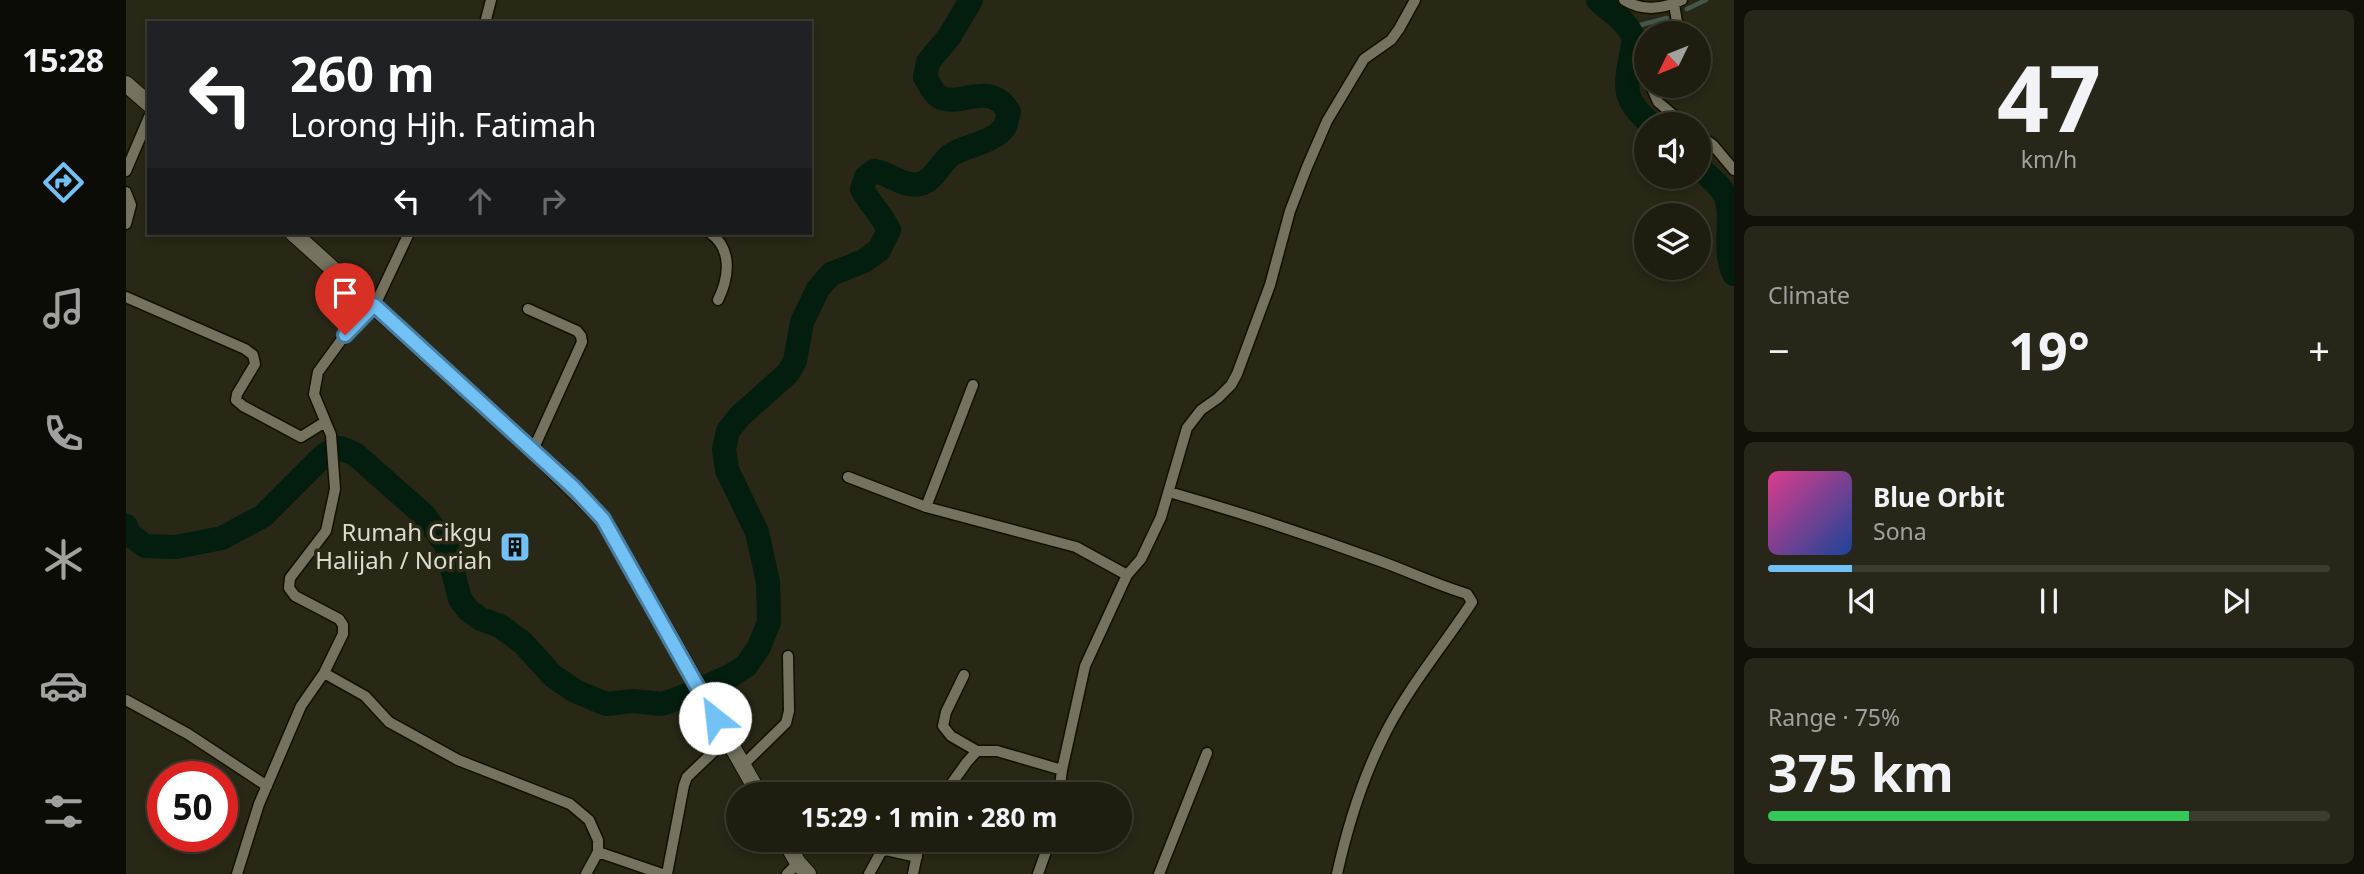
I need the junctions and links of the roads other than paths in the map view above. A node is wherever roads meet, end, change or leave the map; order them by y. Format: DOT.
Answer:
graph roads {
  1 [pos="491,0"];
  2 [pos="1415,0"];
  3 [pos="1624,0"];
  4 [pos="1678,2"];
  5 [pos="486,21"];
  6 [pos="1677,21"];
  7 [pos="126,84"];
  8 [pos="1656,98"];
  9 [pos="147,102"];
  10 [pos="1670,112"];
  11 [pos="147,122"];
  12 [pos="1711,144"];
  13 [pos="1734,170"];
  14 [pos="126,171"];
  15 [pos="126,192"];
  16 [pos="126,224"];
  17 [pos="295,235"];
  18 [pos="408,235"];
  19 [pos="712,235"];
  20 [pos="126,297"];
  21 [pos="718,300"];
  22 [pos="374,305"];
  23 [pos="528,309"];
  24 [pos="973,385"];
  25 [pos="326,422"];
  26 [pos="533,450"];
  27 [pos="848,477"];
  28 [pos="1169,492"];
  29 [pos="926,508"];
  30 [pos="1127,575"];
  31 [pos="788,656"];
  32 [pos="324,673"];
  33 [pos="964,675"];
  34 [pos="126,700"];
  35 [pos="727,740"];
  36 [pos="977,751"];
  37 [pos="1207,753"];
  38 [pos="742,766"];
  39 [pos="1062,770"];
  40 [pos="751,782"];
  41 [pos="953,782"];
  42 [pos="1060,782"];
  43 [pos="267,786"];
  44 [pos="598,852"];
  45 [pos="790,852"];
  46 [pos="918,852"];
  47 [pos="1046,852"];
  48 [pos="917,857"];
  49 [pos="798,870"];
  50 [pos="237,874"];
  51 [pos="586,874"];
  52 [pos="662,874"];
  53 [pos="667,874"];
  54 [pos="869,874"];
  55 [pos="913,874"];
  56 [pos="1038,874"];
  57 [pos="1159,874"];
  58 [pos="1337,874"];
  1 -- 5 [label="street"];
  2 -- 28 [label="street"];
  3 -- 4 [label="street"];
  4 -- 6 [label="street"];
  7 -- 9 [label="main road"];
  8 -- 10 [label="street"];
  11 -- 14 [label="street"];
  12 -- 13 [label="street"];
  15 -- 16 [label="street"];
  17 -- 22 [label="main road"];
  18 -- 22 [label="street"];
  19 -- 21 [label="street"];
  20 -- 25 [label="street"];
  22 -- 25 [label="street"];
  22 -- 26 [label="main road"];
  23 -- 26 [label="street"];
  24 -- 29 [label="street"];
  25 -- 32 [label="street"];
  26 -- 35 [label="main road"];
  27 -- 29 [label="street"];
  28 -- 30 [label="street"];
  28 -- 58 [label="street"];
  29 -- 30 [label="street"];
  30 -- 39 [label="street"];
  31 -- 38 [label="street"];
  32 -- 43 [label="street"];
  32 -- 44 [label="street"];
  33 -- 36 [label="street"];
  34 -- 43 [label="street"];
  35 -- 38 [label="main road"];
  35 -- 53 [label="street"];
  36 -- 39 [label="street"];
  36 -- 41 [label="street"];
  37 -- 57 [label="street"];
  38 -- 40 [label="main road"];
  39 -- 42 [label="street"];
  43 -- 50 [label="street"];
  44 -- 51 [label="street"];
  44 -- 52 [label="street"];
  45 -- 49 [label="main road"];
  46 -- 48 [label="street"];
  47 -- 56 [label="street"];
  48 -- 54 [label="street"];
  48 -- 55 [label="street"];
}
